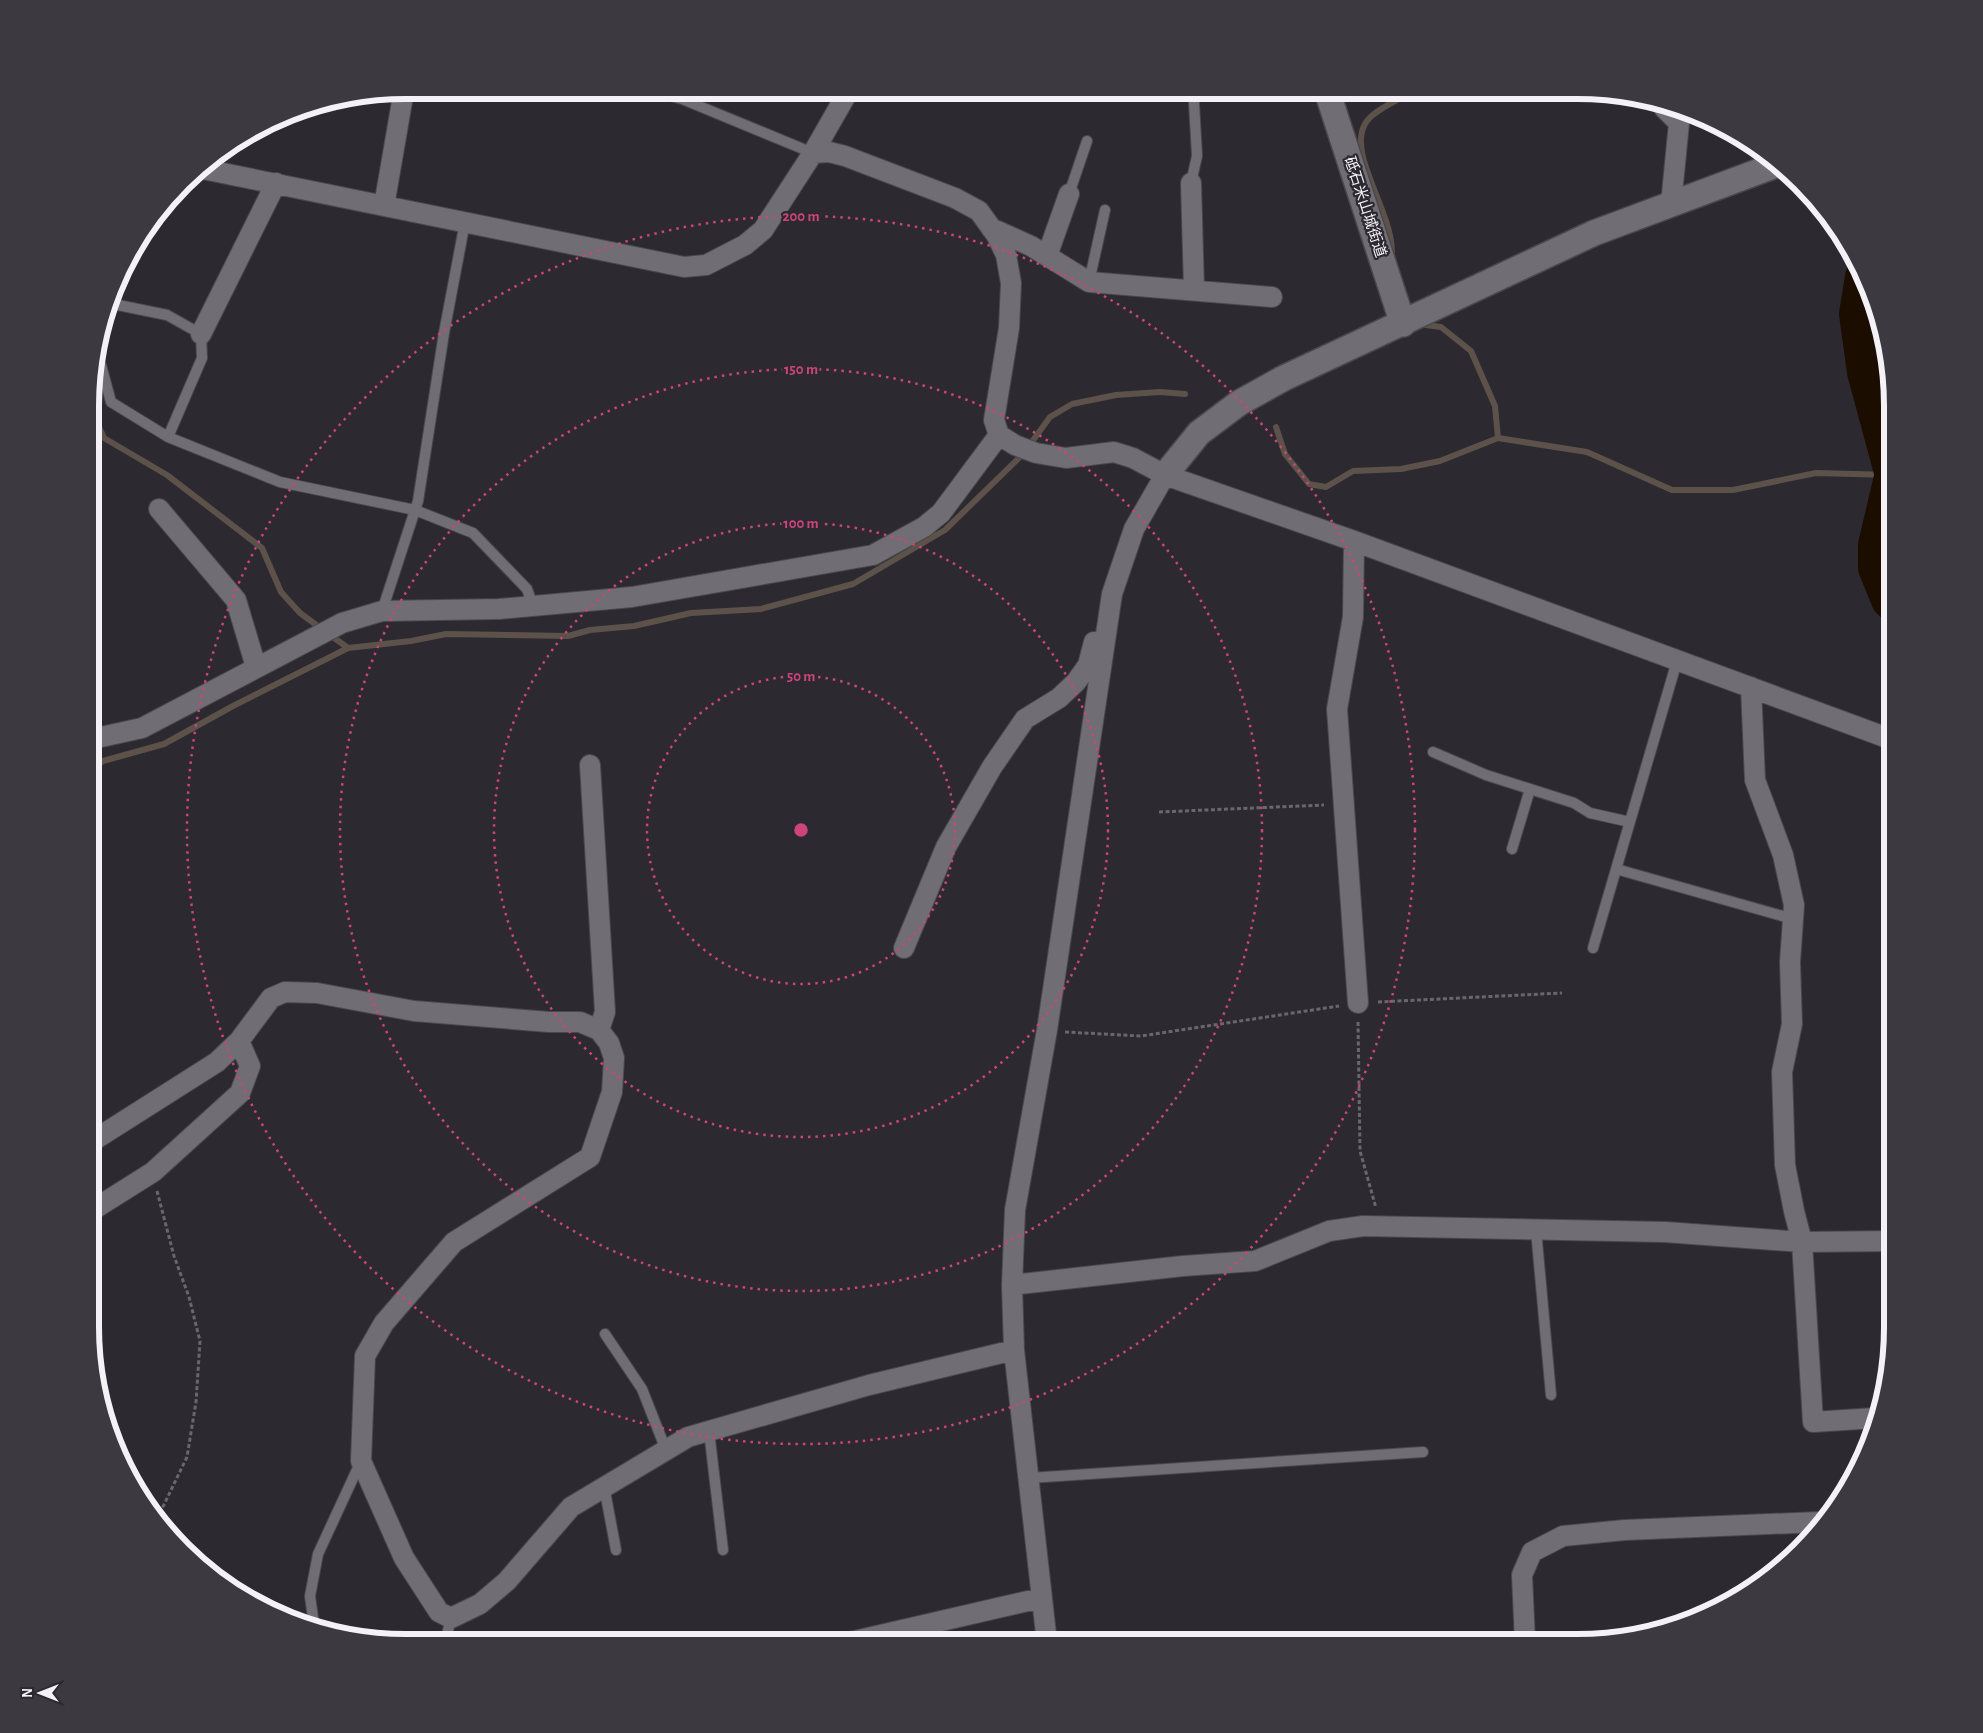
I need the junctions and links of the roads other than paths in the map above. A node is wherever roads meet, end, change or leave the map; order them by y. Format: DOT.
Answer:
graph roads {
  1 [pos="402,99"];
  2 [pos="684,99"];
  3 [pos="844,99"];
  4 [pos="1330,99"];
  5 [pos="1194,103"];
  6 [pos="1669,113"];
  7 [pos="1087,141"];
  8 [pos="813,153"];
  9 [pos="1770,167"];
  10 [pos="209,170"];
  11 [pos="276,183"];
  12 [pos="1191,183"];
  13 [pos="1069,194"];
  14 [pos="1671,204"];
  15 [pos="384,206"];
  16 [pos="1106,210"];
  17 [pos="466,222"];
  18 [pos="991,228"];
  19 [pos="1047,256"];
  20 [pos="1090,282"];
  21 [pos="1194,289"];
  22 [pos="1272,297"];
  23 [pos="116,305"];
  24 [pos="1403,324"];
  25 [pos="201,334"];
  26 [pos="101,368"];
  27 [pos="999,435"];
  28 [pos="168,436"];
  29 [pos="1165,475"];
  30 [pos="160,509"];
  31 [pos="415,510"];
  32 [pos="1354,541"];
  33 [pos="533,606"];
  34 [pos="382,611"];
  35 [pos="1106,631"];
  36 [pos="1677,661"];
  37 [pos="256,667"];
  38 [pos="1751,687"];
  39 [pos="99,737"];
  40 [pos="1884,737"];
  41 [pos="1433,752"];
  42 [pos="590,765"];
  43 [pos="1530,789"];
  44 [pos="1630,822"];
  45 [pos="1512,849"];
  46 [pos="1616,869"];
  47 [pos="1793,918"];
  48 [pos="904,948"];
  49 [pos="1593,948"];
  50 [pos="1358,1003"];
  51 [pos="599,1030"];
  52 [pos="239,1041"];
  53 [pos="99,1137"];
  54 [pos="99,1206"];
  55 [pos="1536,1230"];
  56 [pos="1802,1242"];
  57 [pos="1884,1242"];
  58 [pos="1012,1285"];
  59 [pos="605,1334"];
  60 [pos="1014,1350"];
  61 [pos="1550,1395"];
  62 [pos="1870,1418"];
  63 [pos="709,1431"];
  64 [pos="666,1450"];
  65 [pos="1423,1452"];
  66 [pos="361,1461"];
  67 [pos="1029,1478"];
  68 [pos="604,1486"];
  69 [pos="1814,1522"];
  70 [pos="616,1550"];
  71 [pos="723,1550"];
  72 [pos="1041,1598"];
  73 [pos="451,1618"];
  74 [pos="313,1620"];
  75 [pos="447,1634"];
  76 [pos="885,1634"];
  77 [pos="1045,1634"];
  78 [pos="1524,1634"];
  1 -- 15 [label="street"];
  2 -- 8 [label="lane"];
  3 -- 8 [label="street"];
  4 -- 24 [label="street, 砥石米山城街道"];
  5 -- 12 [label="lane"];
  6 -- 14 [label="street"];
  7 -- 13 [label="lane"];
  8 -- 17 [label="street"];
  8 -- 18 [label="street"];
  9 -- 14 [label="street"];
  10 -- 11 [label="street"];
  11 -- 15 [label="street"];
  11 -- 25 [label="street"];
  12 -- 21 [label="street"];
  13 -- 19 [label="street"];
  14 -- 24 [label="street"];
  15 -- 17 [label="street"];
  16 -- 20 [label="lane"];
  17 -- 31 [label="lane"];
  18 -- 19 [label="street"];
  18 -- 27 [label="street"];
  19 -- 20 [label="street"];
  20 -- 21 [label="street"];
  21 -- 22 [label="street"];
  23 -- 25 [label="lane"];
  24 -- 29 [label="street"];
  25 -- 28 [label="lane"];
  26 -- 28 [label="lane"];
  27 -- 29 [label="street"];
  27 -- 33 [label="street"];
  28 -- 31 [label="lane"];
  29 -- 32 [label="street"];
  29 -- 35 [label="street"];
  30 -- 37 [label="street"];
  31 -- 33 [label="lane"];
  31 -- 34 [label="lane"];
  32 -- 36 [label="street"];
  32 -- 50 [label="street"];
  33 -- 34 [label="street"];
  34 -- 37 [label="street"];
  35 -- 48 [label="street"];
  35 -- 58 [label="street"];
  36 -- 38 [label="street"];
  36 -- 44 [label="lane"];
  37 -- 39 [label="street"];
  38 -- 40 [label="street"];
  38 -- 47 [label="street"];
  41 -- 43 [label="lane"];
  42 -- 51 [label="street"];
  43 -- 44 [label="lane"];
  43 -- 45 [label="lane"];
  44 -- 46 [label="lane"];
  46 -- 47 [label="lane"];
  46 -- 49 [label="lane"];
  47 -- 56 [label="street"];
  51 -- 52 [label="street"];
  51 -- 66 [label="street"];
  52 -- 53 [label="street"];
  52 -- 54 [label="street"];
  55 -- 56 [label="street"];
  55 -- 58 [label="street"];
  55 -- 61 [label="lane"];
  56 -- 57 [label="street"];
  56 -- 62 [label="street"];
  58 -- 60 [label="street"];
  59 -- 64 [label="lane"];
  60 -- 63 [label="street"];
  60 -- 67 [label="street"];
  63 -- 64 [label="street"];
  63 -- 71 [label="lane"];
  64 -- 68 [label="street"];
  65 -- 67 [label="lane"];
  66 -- 73 [label="street"];
  66 -- 74 [label="lane"];
  67 -- 72 [label="street"];
  68 -- 70 [label="lane"];
  68 -- 73 [label="street"];
  69 -- 78 [label="street"];
  72 -- 76 [label="street"];
  72 -- 77 [label="street"];
  73 -- 75 [label="lane"];
}
